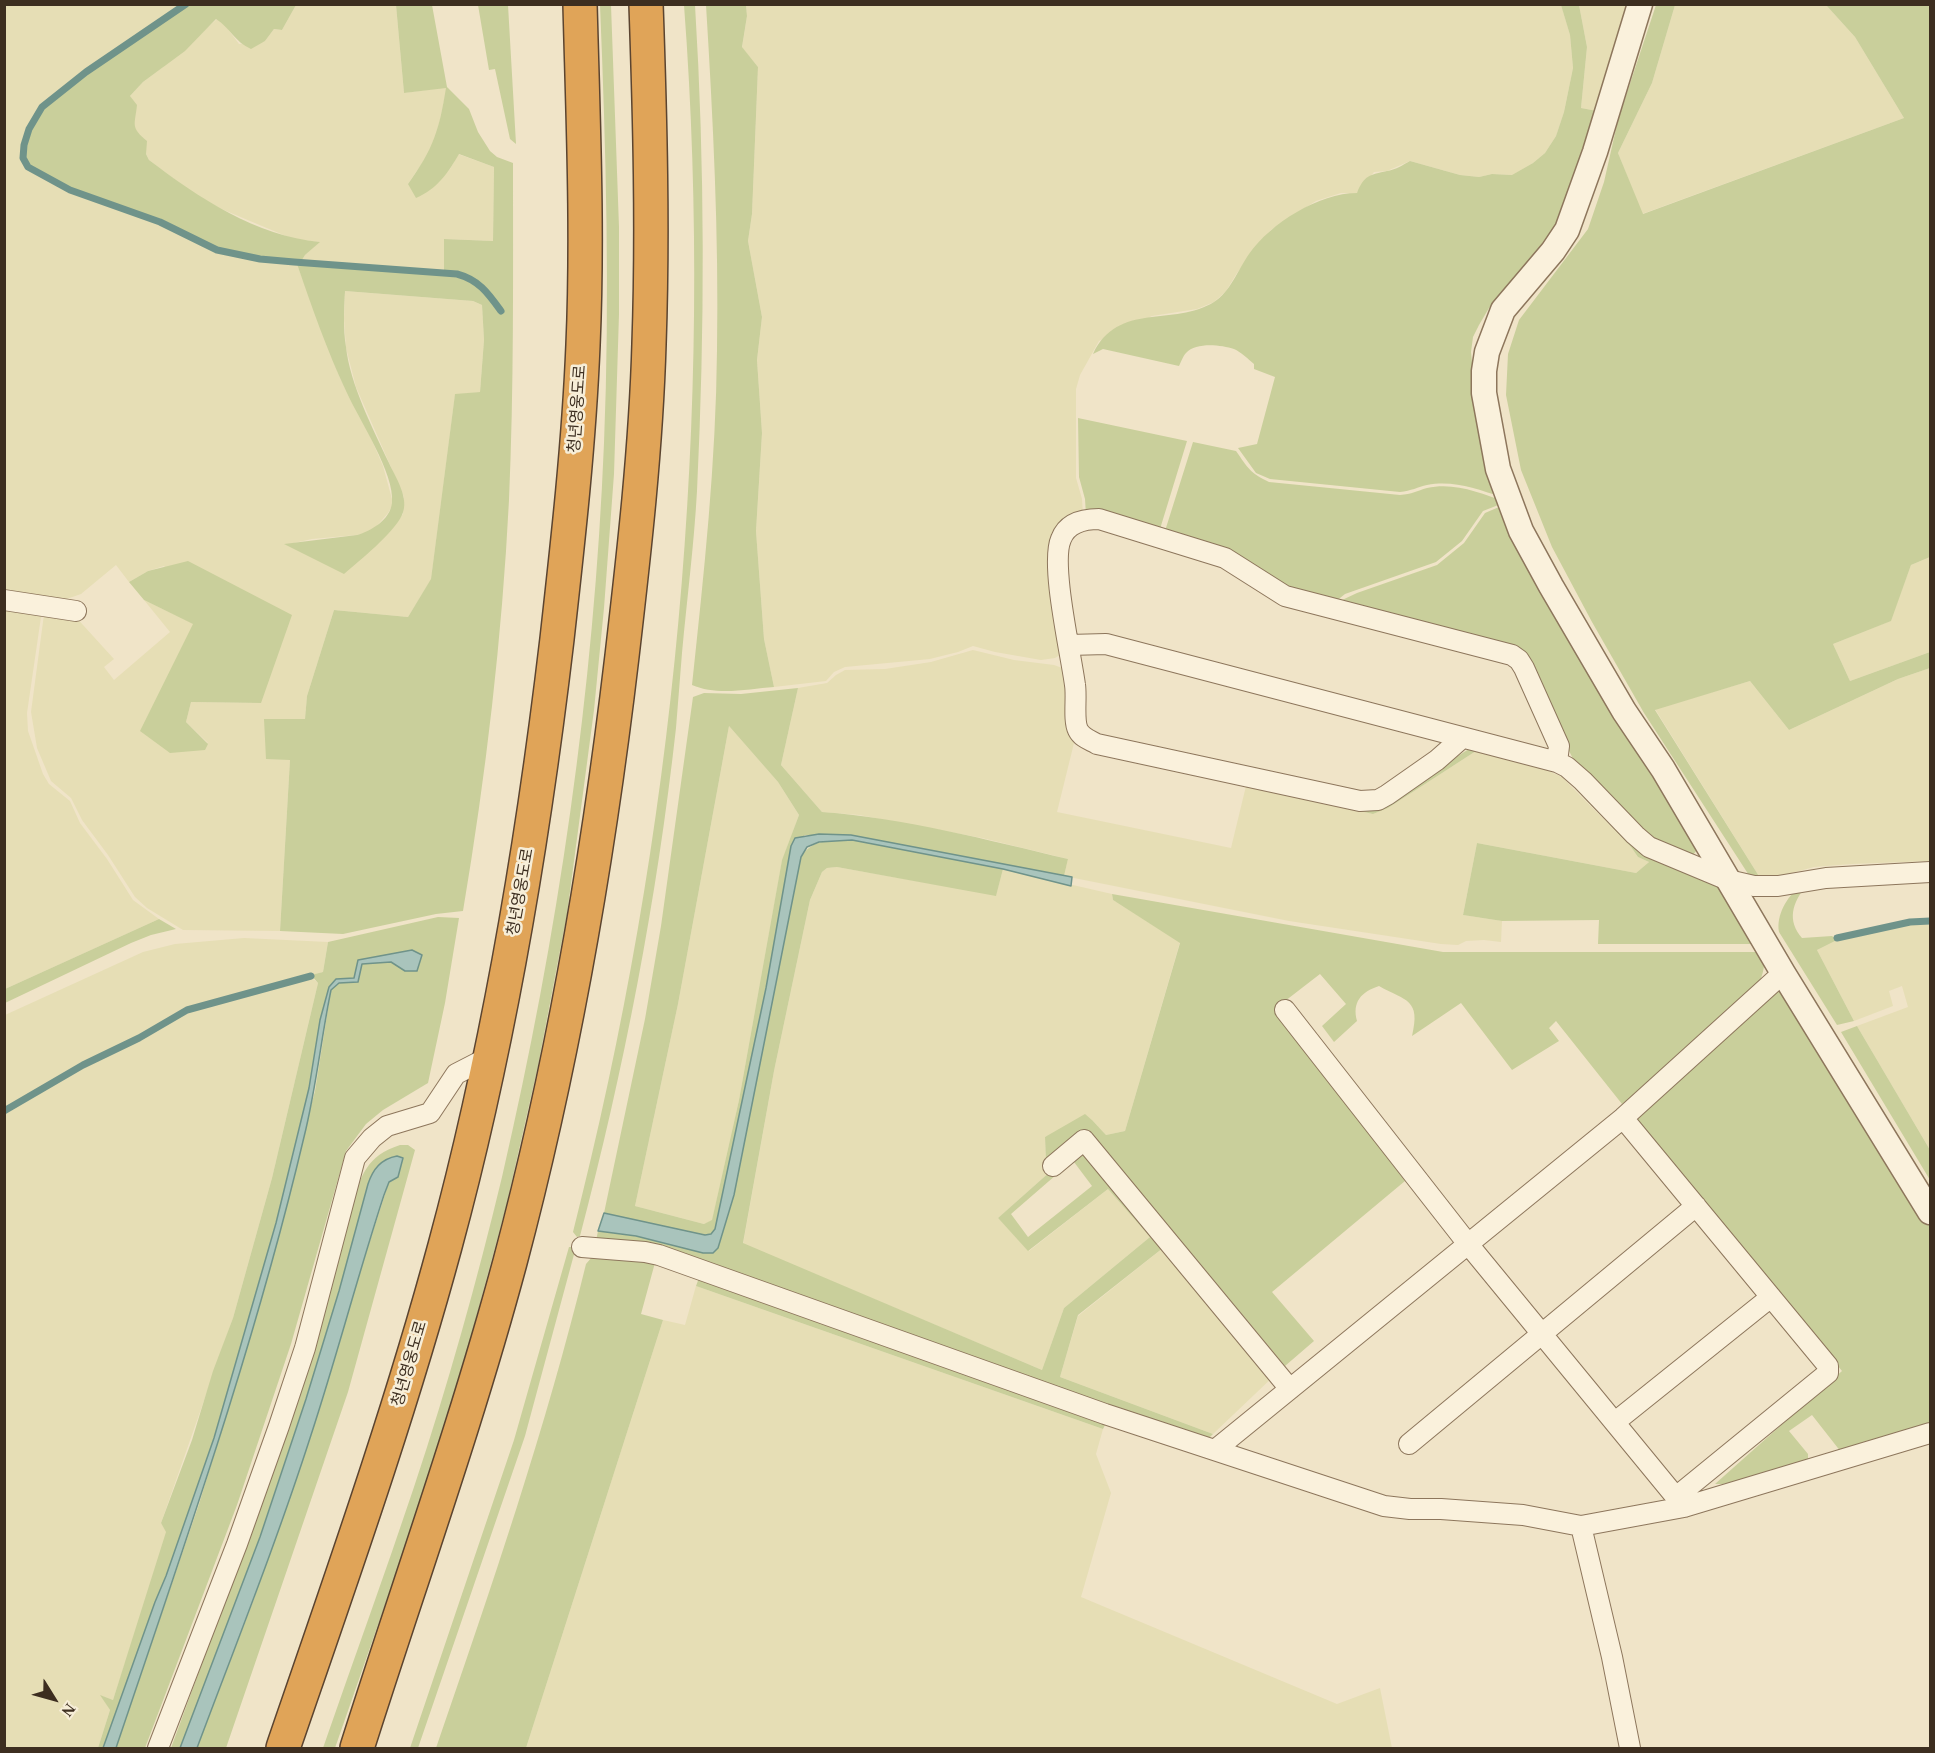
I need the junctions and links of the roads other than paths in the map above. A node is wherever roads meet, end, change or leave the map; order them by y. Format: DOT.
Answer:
graph roads {
  1 [pos="580,4"];
  2 [pos="646,4"];
  3 [pos="1640,4"];
  4 [pos="4,600"];
  5 [pos="76,611"];
  6 [pos="1069,645"];
  7 [pos="1462,738"];
  8 [pos="1557,762"];
  9 [pos="1930,872"];
  10 [pos="1728,880"];
  11 [pos="1783,973"];
  12 [pos="1285,1010"];
  13 [pos="490,1056"];
  14 [pos="1623,1118"];
  15 [pos="1053,1166"];
  16 [pos="1696,1206"];
  17 [pos="1930,1212"];
  18 [pos="1468,1244"];
  19 [pos="582,1247"];
  20 [pos="1771,1298"];
  21 [pos="1541,1334"];
  22 [pos="1290,1389"];
  23 [pos="1615,1422"];
  24 [pos="1930,1433"];
  25 [pos="1410,1444"];
  26 [pos="1215,1450"];
  27 [pos="1680,1502"];
  28 [pos="1581,1526"];
  29 [pos="158,1749"];
  30 [pos="283,1749"];
  31 [pos="357,1749"];
  32 [pos="1630,1749"];
  1 -- 13 [label="highway, 청년영웅도로"];
  2 -- 31 [label="highway"];
  3 -- 10 [label="street"];
  4 -- 5 [label="street"];
  6 -- 7 [label="street"];
  6 -- 7 [label="street"];
  6 -- 8 [label="street"];
  7 -- 8 [label="street"];
  8 -- 10 [label="street"];
  9 -- 10 [label="street"];
  10 -- 11 [label="street"];
  11 -- 14 [label="street"];
  11 -- 17 [label="street"];
  12 -- 18 [label="street"];
  13 -- 29 [label="street"];
  13 -- 30 [label="highway, 청년영웅도로"];
  14 -- 16 [label="street"];
  14 -- 18 [label="street"];
  15 -- 22 [label="street"];
  16 -- 20 [label="street"];
  16 -- 21 [label="street"];
  18 -- 21 [label="street"];
  18 -- 22 [label="street"];
  19 -- 26 [label="street"];
  20 -- 23 [label="street"];
  20 -- 27 [label="street"];
  21 -- 23 [label="street"];
  21 -- 25 [label="street"];
  22 -- 26 [label="street"];
  23 -- 27 [label="street"];
  24 -- 27 [label="street"];
  26 -- 28 [label="street"];
  27 -- 28 [label="street"];
  28 -- 32 [label="street"];
}
